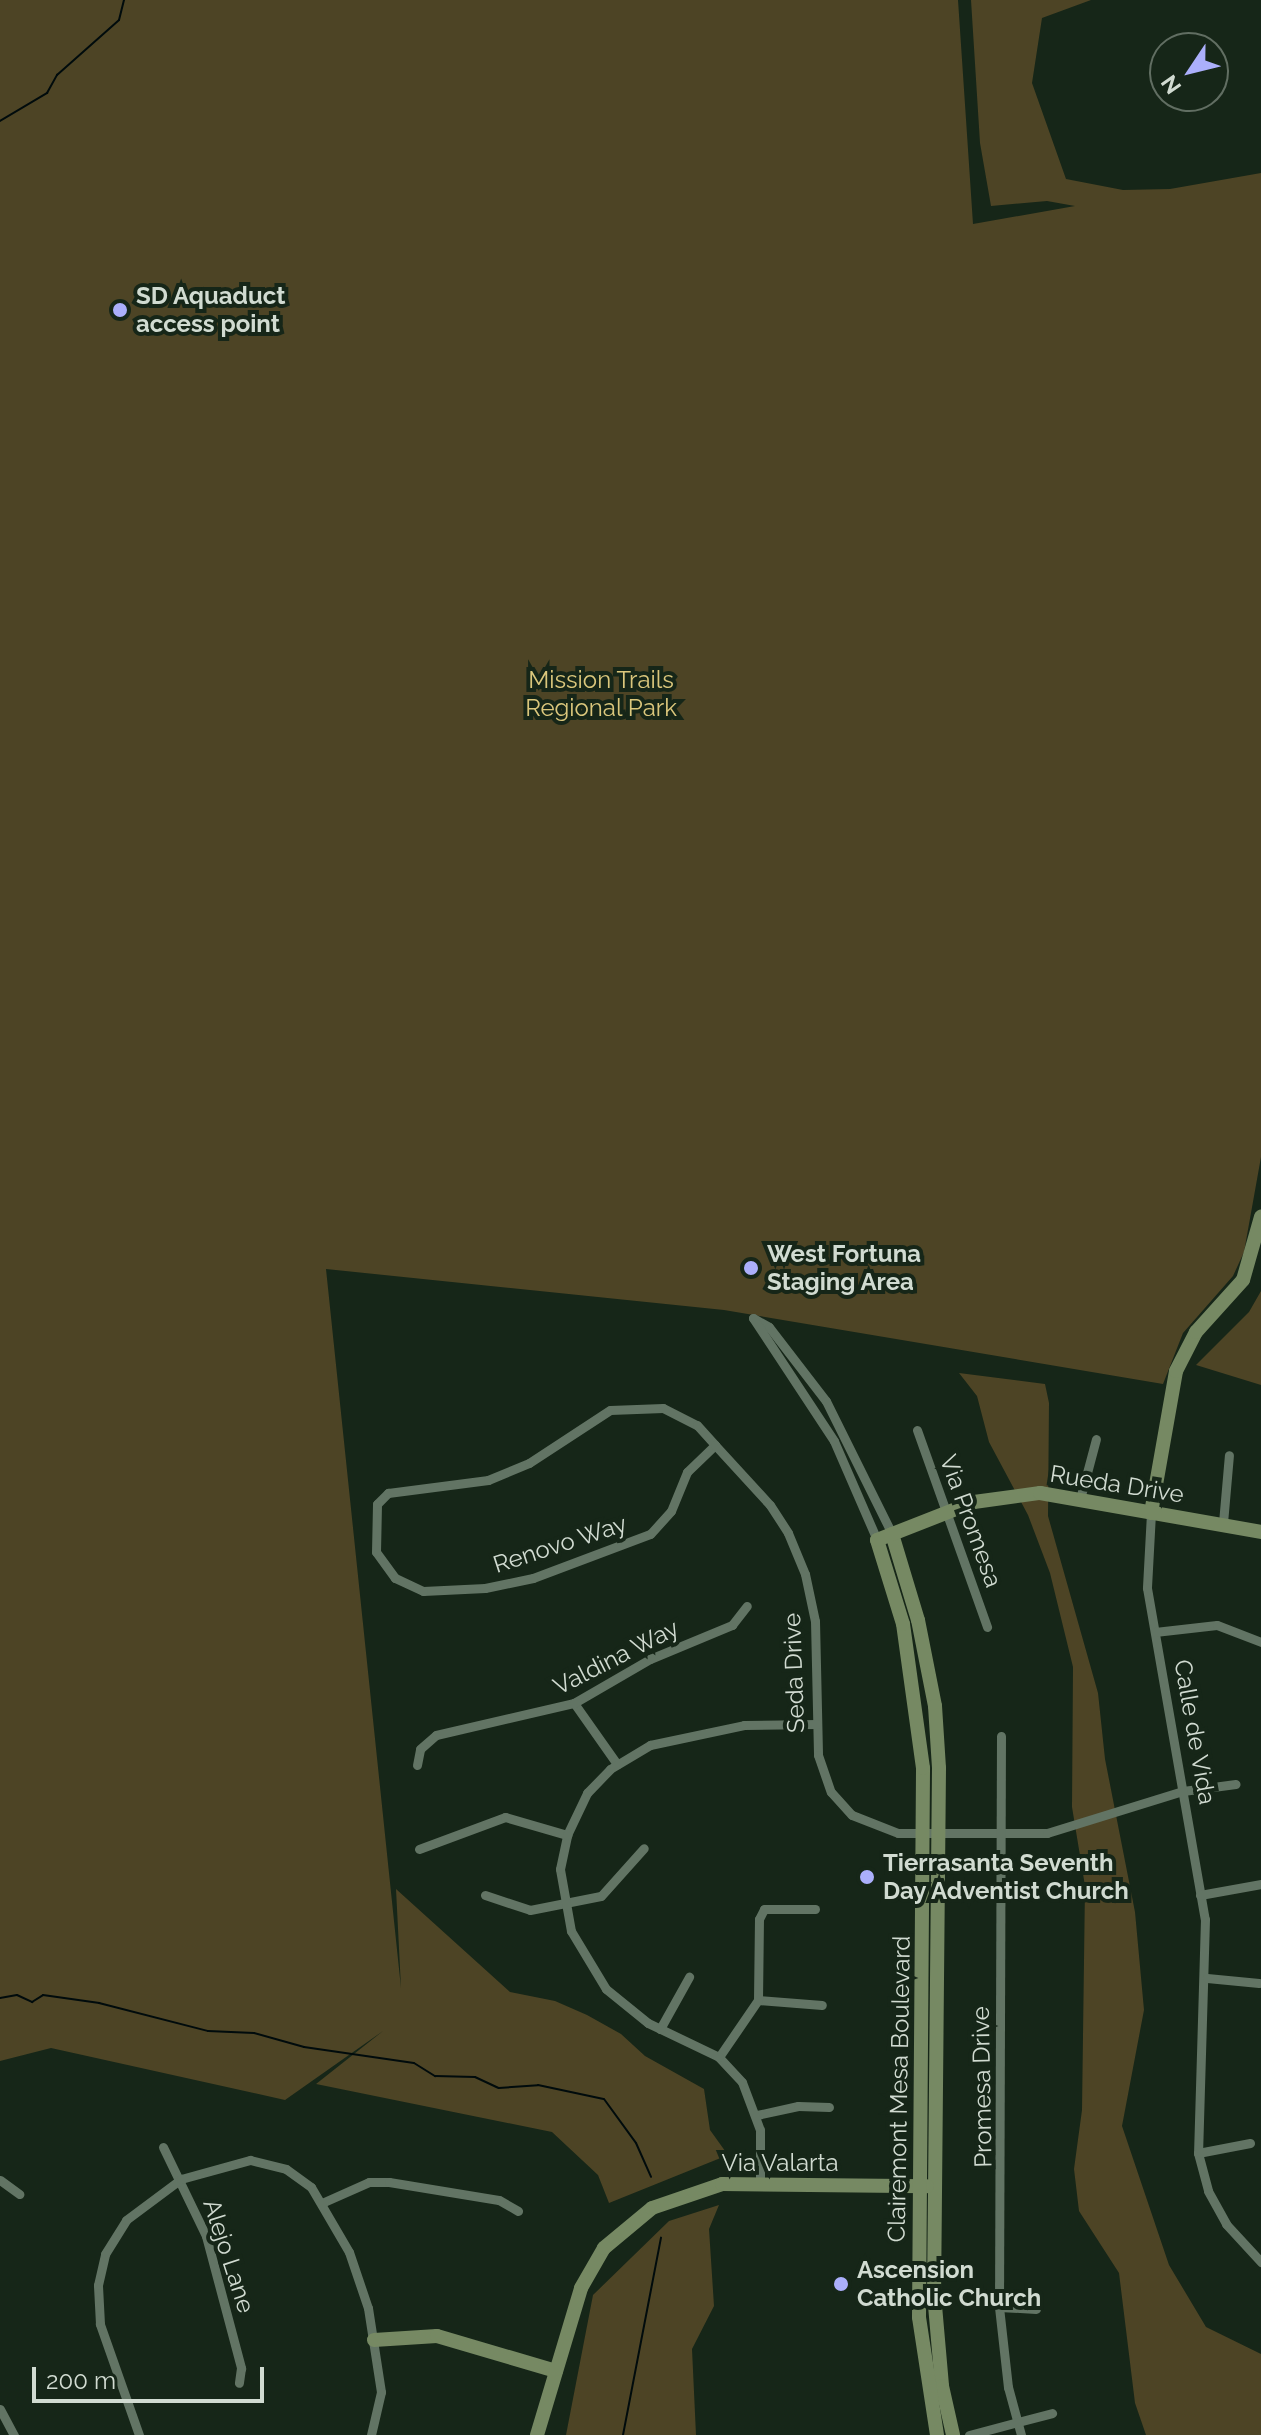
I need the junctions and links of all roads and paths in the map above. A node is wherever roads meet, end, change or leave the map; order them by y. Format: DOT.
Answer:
graph roads {
  1 [pos="1261,1217"];
  2 [pos="917,1430"];
  3 [pos="1096,1439"];
  4 [pos="715,1445"];
  5 [pos="1229,1455"];
  6 [pos="1080,1499"];
  7 [pos="949,1512"];
  8 [pos="375,1513"];
  9 [pos="1151,1513"];
  10 [pos="1223,1523"];
  11 [pos="1261,1532"];
  12 [pos="892,1534"];
  13 [pos="877,1540"];
  14 [pos="747,1606"];
  15 [pos="987,1627"];
  16 [pos="1155,1632"];
  17 [pos="1261,1642"];
  18 [pos="574,1703"];
  19 [pos="817,1724"];
  20 [pos="1001,1736"];
  21 [pos="617,1764"];
  22 [pos="417,1765"];
  23 [pos="1236,1784"];
  24 [pos="1183,1791"];
  25 [pos="921,1833"];
  26 [pos="937,1833"];
  27 [pos="998,1834"];
  28 [pos="567,1835"];
  29 [pos="644,1848"];
  30 [pos="419,1849"];
  31 [pos="1261,1884"];
  32 [pos="485,1895"];
  33 [pos="1200,1895"];
  34 [pos="564,1905"];
  35 [pos="815,1909"];
  36 [pos="689,1977"];
  37 [pos="1207,1978"];
  38 [pos="1259,1983"];
  39 [pos="758,2000"];
  40 [pos="822,2005"];
  41 [pos="660,2029"];
  42 [pos="719,2057"];
  43 [pos="829,2107"];
  44 [pos="757,2115"];
  45 [pos="1250,2143"];
  46 [pos="163,2147"];
  47 [pos="1198,2153"];
  48 [pos="181,2179"];
  49 [pos="0,2180"];
  50 [pos="760,2183"];
  51 [pos="936,2185"];
  52 [pos="919,2186"];
  53 [pos="19,2194"];
  54 [pos="324,2202"];
  55 [pos="518,2211"];
  56 [pos="1261,2262"];
  57 [pos="999,2307"];
  58 [pos="1036,2309"];
  59 [pos="374,2340"];
  60 [pos="556,2371"];
  61 [pos="239,2383"];
  62 [pos="0,2409"];
  63 [pos="1052,2413"];
  64 [pos="1016,2420"];
  65 [pos="14,2435"];
  66 [pos="139,2435"];
  67 [pos="371,2435"];
  68 [pos="537,2435"];
  69 [pos="937,2435"];
  70 [pos="953,2435"];
  71 [pos="969,2435"];
  72 [pos="1021,2435"];
  1 -- 9 [label="street, Calle de Vida"];
  2 -- 7 [label="street, Via Promesa"];
  3 -- 6 [label="street"];
  4 -- 8 [label="street, Seda Drive"];
  4 -- 8 [label="street, Renovo Way"];
  4 -- 19 [label="street, Seda Drive"];
  5 -- 10 [label="street"];
  6 -- 7 [label="street, Rueda Drive"];
  6 -- 9 [label="street, Rueda Drive"];
  7 -- 12 [label="street, Rueda Drive"];
  7 -- 15 [label="street, Via Promesa"];
  9 -- 10 [label="street, Rueda Drive"];
  9 -- 16 [label="street, Calle de Vida"];
  10 -- 11 [label="street, Rueda Drive"];
  12 -- 13 [label="street, Rueda Drive"];
  12 -- 13 [label="street, Clairemont Mesa Boulevard"];
  12 -- 26 [label="street, Clairemont Mesa Boulevard"];
  13 -- 25 [label="street, Clairemont Mesa Boulevard"];
  14 -- 18 [label="street, Valdina Way"];
  16 -- 17 [label="street"];
  16 -- 24 [label="street, Calle de Vida"];
  18 -- 21 [label="street"];
  18 -- 22 [label="street, Valdina Way"];
  19 -- 21 [label="street"];
  19 -- 25 [label="street, Seda Drive"];
  20 -- 27 [label="street, Promesa Drive"];
  21 -- 28 [label="street"];
  23 -- 24 [label="street, Seda Drive"];
  24 -- 27 [label="street, Seda Drive"];
  24 -- 33 [label="street, Calle de Vida"];
  25 -- 26 [label="street, Seda Drive"];
  25 -- 52 [label="street, Clairemont Mesa Boulevard"];
  26 -- 27 [label="street, Seda Drive"];
  26 -- 51 [label="street, Clairemont Mesa Boulevard"];
  27 -- 57 [label="street, Promesa Drive"];
  28 -- 30 [label="street"];
  28 -- 34 [label="street"];
  29 -- 34 [label="street"];
  31 -- 33 [label="street"];
  32 -- 34 [label="street"];
  33 -- 37 [label="street, Calle de Vida"];
  34 -- 41 [label="street"];
  35 -- 39 [label="street"];
  36 -- 41 [label="street"];
  37 -- 38 [label="street"];
  37 -- 47 [label="street, Calle de Vida"];
  39 -- 40 [label="street"];
  39 -- 42 [label="street"];
  41 -- 42 [label="street"];
  42 -- 44 [label="street"];
  43 -- 44 [label="street"];
  44 -- 50 [label="street"];
  45 -- 47 [label="street"];
  46 -- 48 [label="street, Alejo Lane"];
  47 -- 56 [label="street, Calle de Vida"];
  48 -- 54 [label="street"];
  48 -- 61 [label="street, Alejo Lane"];
  48 -- 66 [label="street"];
  49 -- 53 [label="street"];
  50 -- 52 [label="street, Via Valarta"];
  50 -- 60 [label="street, Via Valarta"];
  51 -- 52 [label="street, Via Valarta"];
  51 -- 70 [label="street, Clairemont Mesa Boulevard"];
  52 -- 69 [label="street, Clairemont Mesa Boulevard"];
  54 -- 55 [label="street"];
  54 -- 59 [label="street"];
  57 -- 58 [label="street"];
  57 -- 64 [label="street, Promesa Drive"];
  59 -- 60 [label="street"];
  59 -- 67 [label="street"];
  60 -- 68 [label="street, Via Valarta"];
  62 -- 65 [label="street"];
  63 -- 64 [label="street"];
  64 -- 71 [label="street"];
  64 -- 72 [label="street, Promesa Drive"];
}
